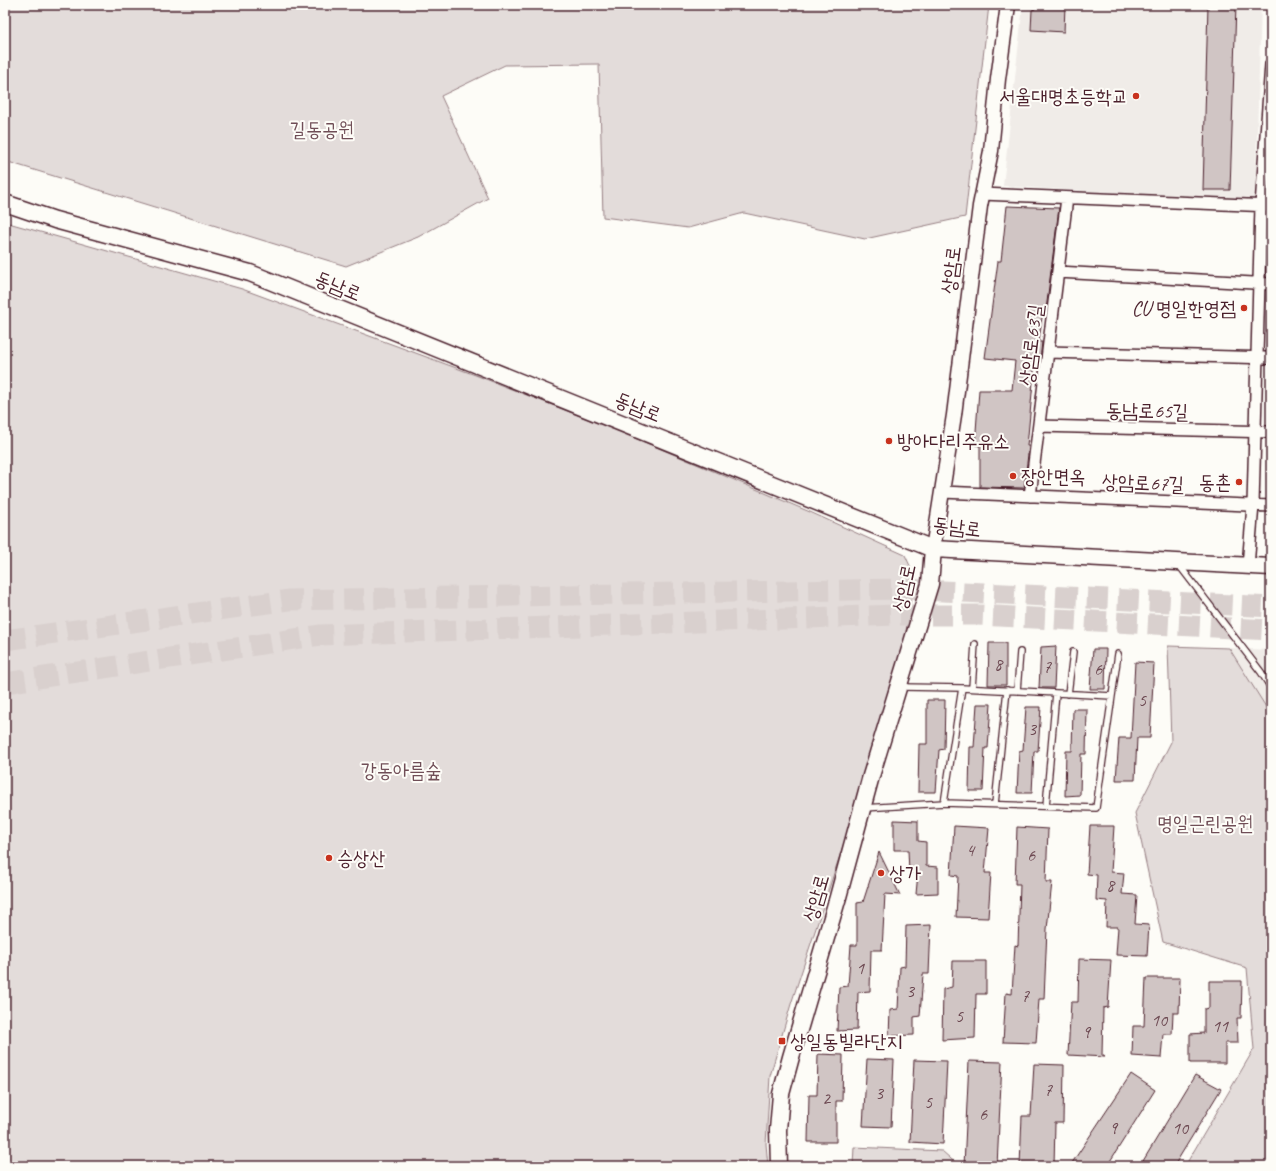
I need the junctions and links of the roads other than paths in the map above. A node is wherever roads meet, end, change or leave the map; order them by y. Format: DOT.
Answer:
graph roads {
  1 [pos="1008,5"];
  2 [pos="1271,64"];
  3 [pos="1270,109"];
  4 [pos="982,194"];
  5 [pos="1067,198"];
  6 [pos="5,203"];
  7 [pos="1266,206"];
  8 [pos="1058,272"];
  9 [pos="1259,284"];
  10 [pos="1271,284"];
  11 [pos="1048,352"];
  12 [pos="1257,357"];
  13 [pos="1271,358"];
  14 [pos="1039,426"];
  15 [pos="1255,431"];
  16 [pos="1271,432"];
  17 [pos="942,492"];
  18 [pos="1030,496"];
  19 [pos="1253,506"];
  20 [pos="1271,506"];
  21 [pos="933,549"];
  22 [pos="1177,562"];
  23 [pos="1248,566"];
  24 [pos="1271,567"];
  25 [pos="975,644"];
  26 [pos="1020,652"];
  27 [pos="1073,652"];
  28 [pos="1118,654"];
  29 [pos="902,687"];
  30 [pos="962,688"];
  31 [pos="972,688"];
  32 [pos="1271,688"];
  33 [pos="1007,690"];
  34 [pos="1017,690"];
  35 [pos="1056,693"];
  36 [pos="1068,694"];
  37 [pos="1112,696"];
  38 [pos="944,803"];
  39 [pos="995,804"];
  40 [pos="1046,806"];
  41 [pos="864,808"];
  42 [pos="779,1166"];
  1 -- 4 [label="street, 상암로"];
  2 -- 3 [label="street"];
  3 -- 7 [label="street"];
  4 -- 5 [label="street"];
  4 -- 17 [label="street, 상암로"];
  5 -- 7 [label="street"];
  5 -- 8 [label="street, 상암로63길"];
  6 -- 21 [label="main road, 동남로"];
  7 -- 9 [label="street"];
  8 -- 9 [label="street"];
  8 -- 11 [label="street, 상암로63길"];
  9 -- 10 [label="street"];
  9 -- 12 [label="street"];
  11 -- 12 [label="street"];
  11 -- 14 [label="street, 상암로63길"];
  12 -- 13 [label="street"];
  12 -- 15 [label="street"];
  14 -- 15 [label="street, 동남로65길"];
  14 -- 18 [label="street, 상암로63길"];
  15 -- 16 [label="street, 동남로65길"];
  15 -- 19 [label="street"];
  17 -- 18 [label="street, 상암로67길"];
  17 -- 21 [label="street, 상암로"];
  18 -- 19 [label="street, 상암로67길"];
  19 -- 20 [label="street, 상암로67길"];
  19 -- 23 [label="street"];
  21 -- 22 [label="main road, 동남로"];
  21 -- 41 [label="main road, 상암로"];
  22 -- 23 [label="main road, 동남로"];
  22 -- 32 [label="lane"];
  23 -- 24 [label="main road, 동남로"];
  25 -- 31 [label="lane"];
  26 -- 34 [label="lane"];
  27 -- 36 [label="lane"];
  28 -- 37 [label="lane"];
  29 -- 30 [label="lane"];
  30 -- 31 [label="lane"];
  30 -- 38 [label="lane"];
  31 -- 33 [label="lane"];
  33 -- 34 [label="lane"];
  33 -- 39 [label="lane"];
  34 -- 35 [label="lane"];
  35 -- 36 [label="lane"];
  35 -- 40 [label="lane"];
  36 -- 37 [label="lane"];
  37 -- 40 [label="lane"];
  38 -- 39 [label="lane"];
  38 -- 41 [label="lane"];
  39 -- 40 [label="lane"];
  41 -- 42 [label="main road, 상암로"];
}
